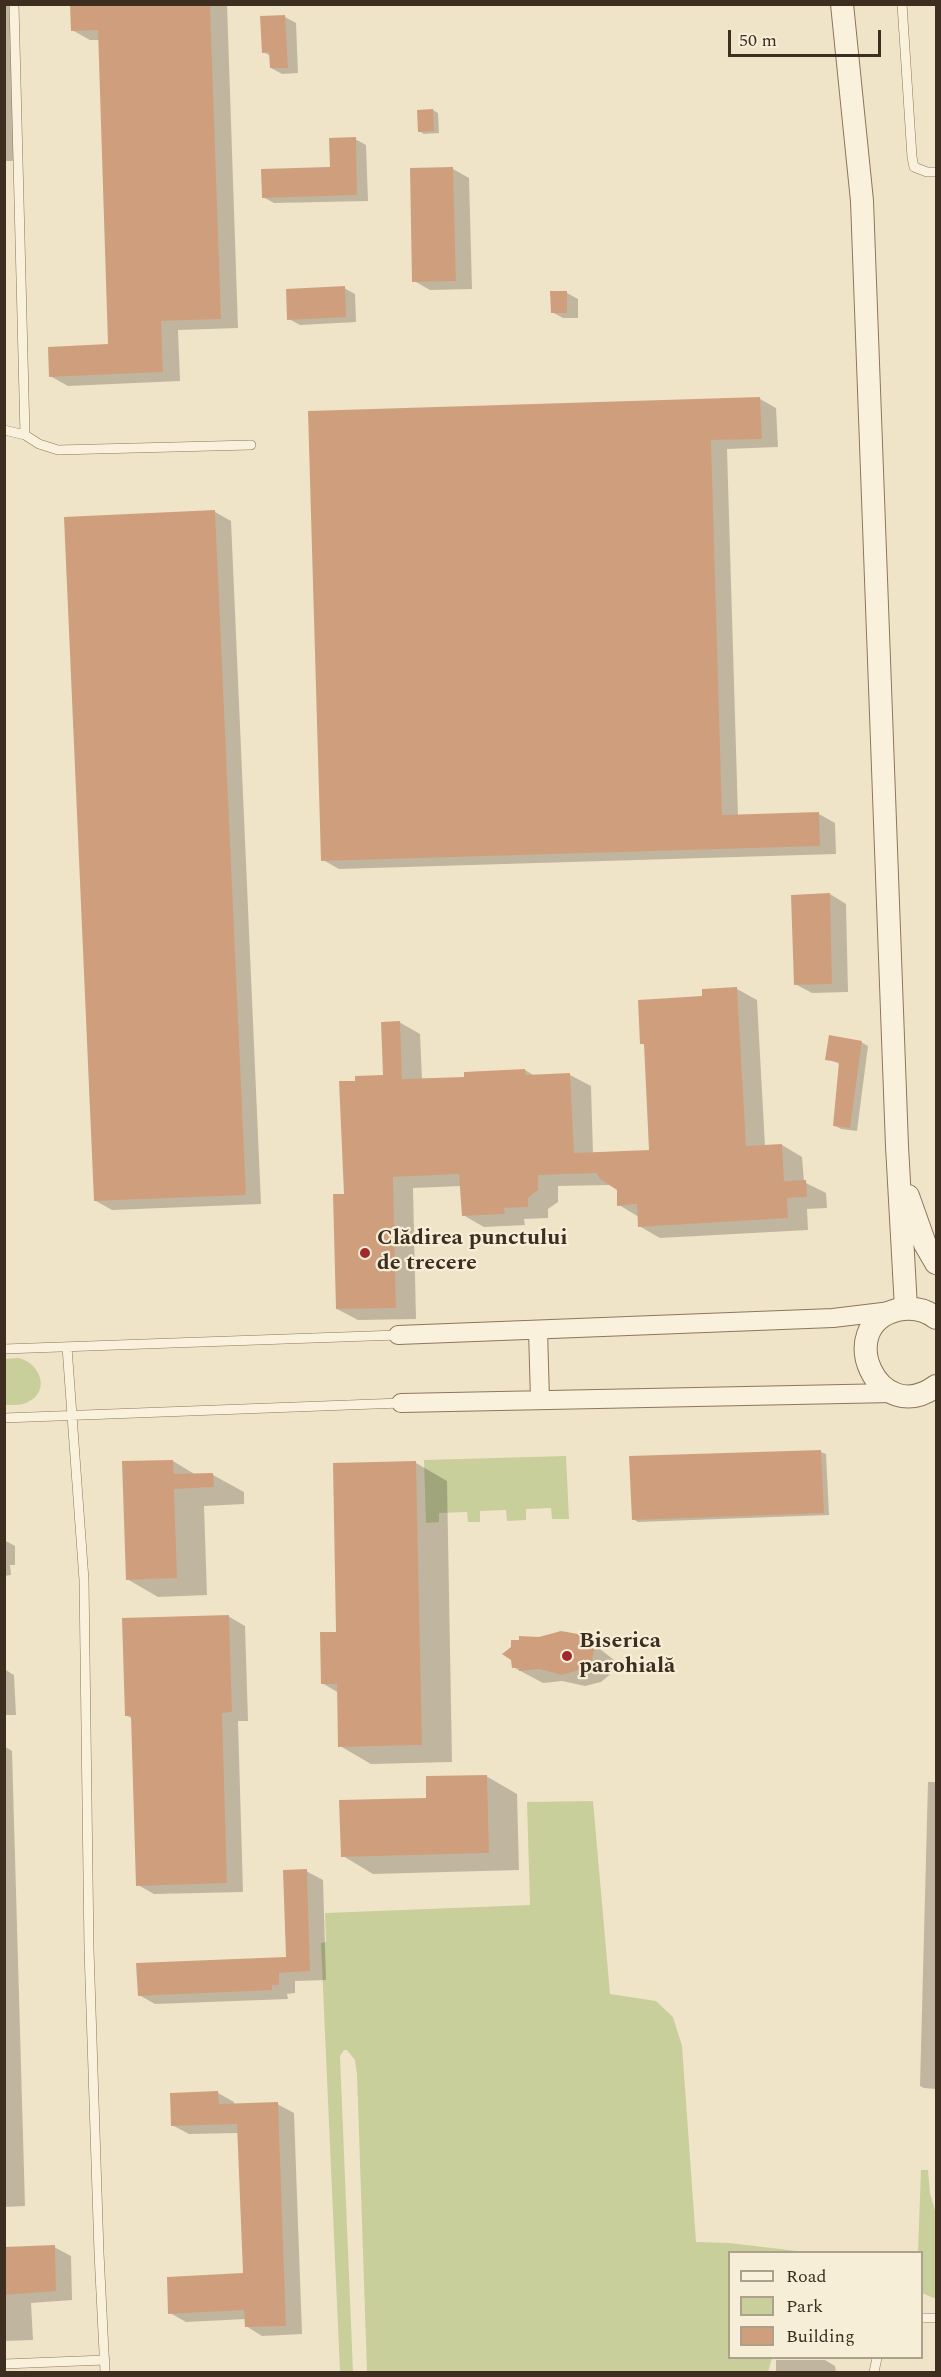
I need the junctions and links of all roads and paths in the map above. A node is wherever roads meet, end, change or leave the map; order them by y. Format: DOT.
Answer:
graph roads {
  1 [pos="14,4"];
  2 [pos="842,4"];
  3 [pos="902,4"];
  4 [pos="936,172"];
  5 [pos="4,430"];
  6 [pos="25,435"];
  7 [pos="251,445"];
  8 [pos="897,1146"];
  9 [pos="936,1263"];
  10 [pos="899,1310"];
  11 [pos="936,1318"];
  12 [pos="538,1330"];
  13 [pos="398,1335"];
  14 [pos="68,1347"];
  15 [pos="4,1349"];
  16 [pos="936,1386"];
  17 [pos="893,1393"];
  18 [pos="540,1400"];
  19 [pos="401,1403"];
  20 [pos="71,1415"];
  21 [pos="4,1418"];
  22 [pos="105,2360"];
  23 [pos="4,2364"];
  24 [pos="105,2373"];
  1 -- 6 [label="lane"];
  2 -- 8 [label="street"];
  3 -- 4 [label="lane"];
  5 -- 6 [label="lane"];
  6 -- 7 [label="lane"];
  8 -- 9 [label="street"];
  8 -- 10 [label="street"];
  10 -- 11 [label="street"];
  10 -- 12 [label="street"];
  10 -- 17 [label="street"];
  12 -- 13 [label="street"];
  12 -- 18 [label="street"];
  13 -- 14 [label="lane"];
  14 -- 15 [label="lane"];
  14 -- 20 [label="lane"];
  16 -- 17 [label="street"];
  17 -- 18 [label="street"];
  18 -- 19 [label="street"];
  19 -- 20 [label="lane"];
  20 -- 21 [label="lane"];
  20 -- 22 [label="lane"];
  22 -- 23 [label="lane"];
  22 -- 24 [label="lane"];
}
